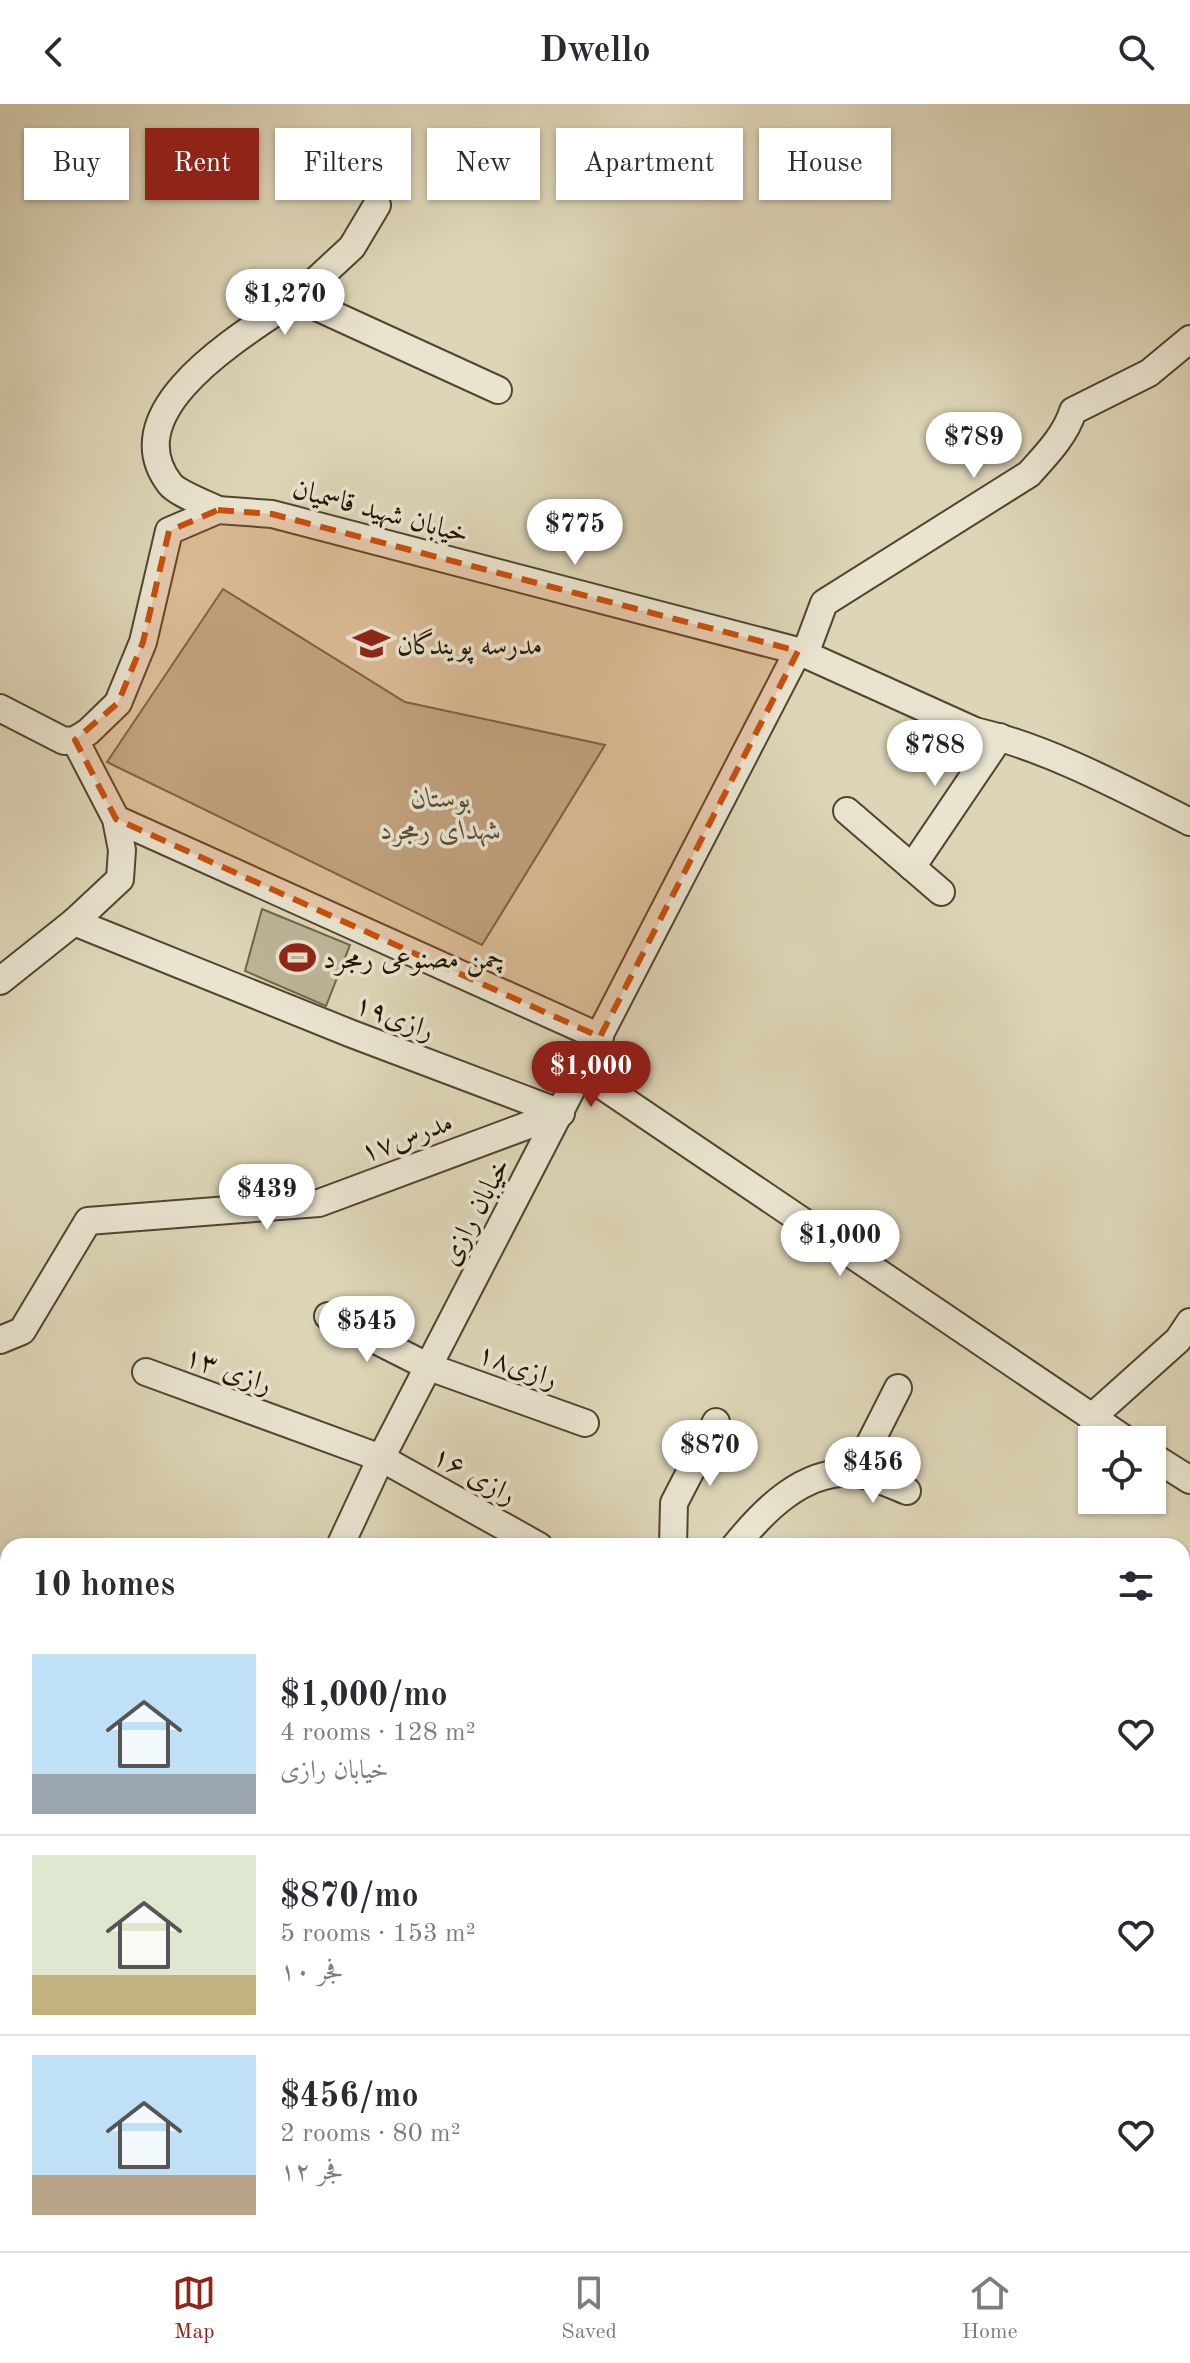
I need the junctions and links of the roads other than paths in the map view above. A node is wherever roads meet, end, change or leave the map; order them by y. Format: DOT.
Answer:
graph roads {
  1 [pos="377,205"];
  2 [pos="297,298"];
  3 [pos="1190,339"];
  4 [pos="498,390"];
  5 [pos="218,510"];
  6 [pos="802,652"];
  7 [pos="0,708"];
  8 [pos="1000,737"];
  9 [pos="75,740"];
  10 [pos="847,811"];
  11 [pos="116,819"];
  12 [pos="1190,822"];
  13 [pos="912,867"];
  14 [pos="941,892"];
  15 [pos="74,922"];
  16 [pos="0,981"];
  17 [pos="600,1037"];
  18 [pos="582,1072"];
  19 [pos="561,1113"];
  20 [pos="328,1316"];
  21 [pos="1190,1322"];
  22 [pos="0,1340"];
  23 [pos="429,1367"];
  24 [pos="146,1372"];
  25 [pos="898,1388"];
  26 [pos="1091,1418"];
  27 [pos="716,1422"];
  28 [pos="585,1423"];
  29 [pos="1104,1426"];
  30 [pos="381,1458"];
  31 [pos="1166,1465"];
  32 [pos="855,1473"];
  33 [pos="1190,1480"];
  34 [pos="907,1491"];
  35 [pos="344,1538"];
  36 [pos="525,1538"];
  37 [pos="673,1538"];
  38 [pos="741,1538"];
  1 -- 2 [label="street"];
  2 -- 4 [label="street"];
  2 -- 5 [label="street"];
  3 -- 6 [label="street, خیابان رازی"];
  5 -- 6 [label="street, خیابان شهید قاسمیان"];
  5 -- 9 [label="street, خیابان شهید قاسمیان"];
  6 -- 8 [label="street, خیابان شهید قاسمیان"];
  6 -- 17 [label="street, خیابان رازی"];
  7 -- 9 [label="street"];
  8 -- 12 [label="street, خیابان شهید قاسمیان"];
  8 -- 13 [label="street"];
  9 -- 11 [label="street"];
  10 -- 13 [label="street"];
  11 -- 15 [label="street"];
  11 -- 17 [label="street"];
  13 -- 14 [label="street"];
  15 -- 16 [label="street"];
  15 -- 19 [label="street, رازی۱۹"];
  17 -- 18 [label="street, خیابان رازی"];
  18 -- 19 [label="street, خیابان رازی"];
  18 -- 26 [label="street"];
  19 -- 22 [label="street, مدرس۱۷"];
  19 -- 23 [label="street, خیابان رازی"];
  20 -- 23 [label="street, رازی۱۸"];
  21 -- 26 [label="street"];
  23 -- 28 [label="street, رازی۱۸"];
  23 -- 30 [label="street, خیابان رازی"];
  24 -- 30 [label="street, رازی ۱۳"];
  25 -- 32 [label="street"];
  26 -- 29 [label="street"];
  27 -- 37 [label="street"];
  30 -- 35 [label="street, خیابان رازی"];
  30 -- 36 [label="street, رازی ۱۶"];
  31 -- 33 [label="street"];
  32 -- 34 [label="street"];
  32 -- 38 [label="street"];
}
